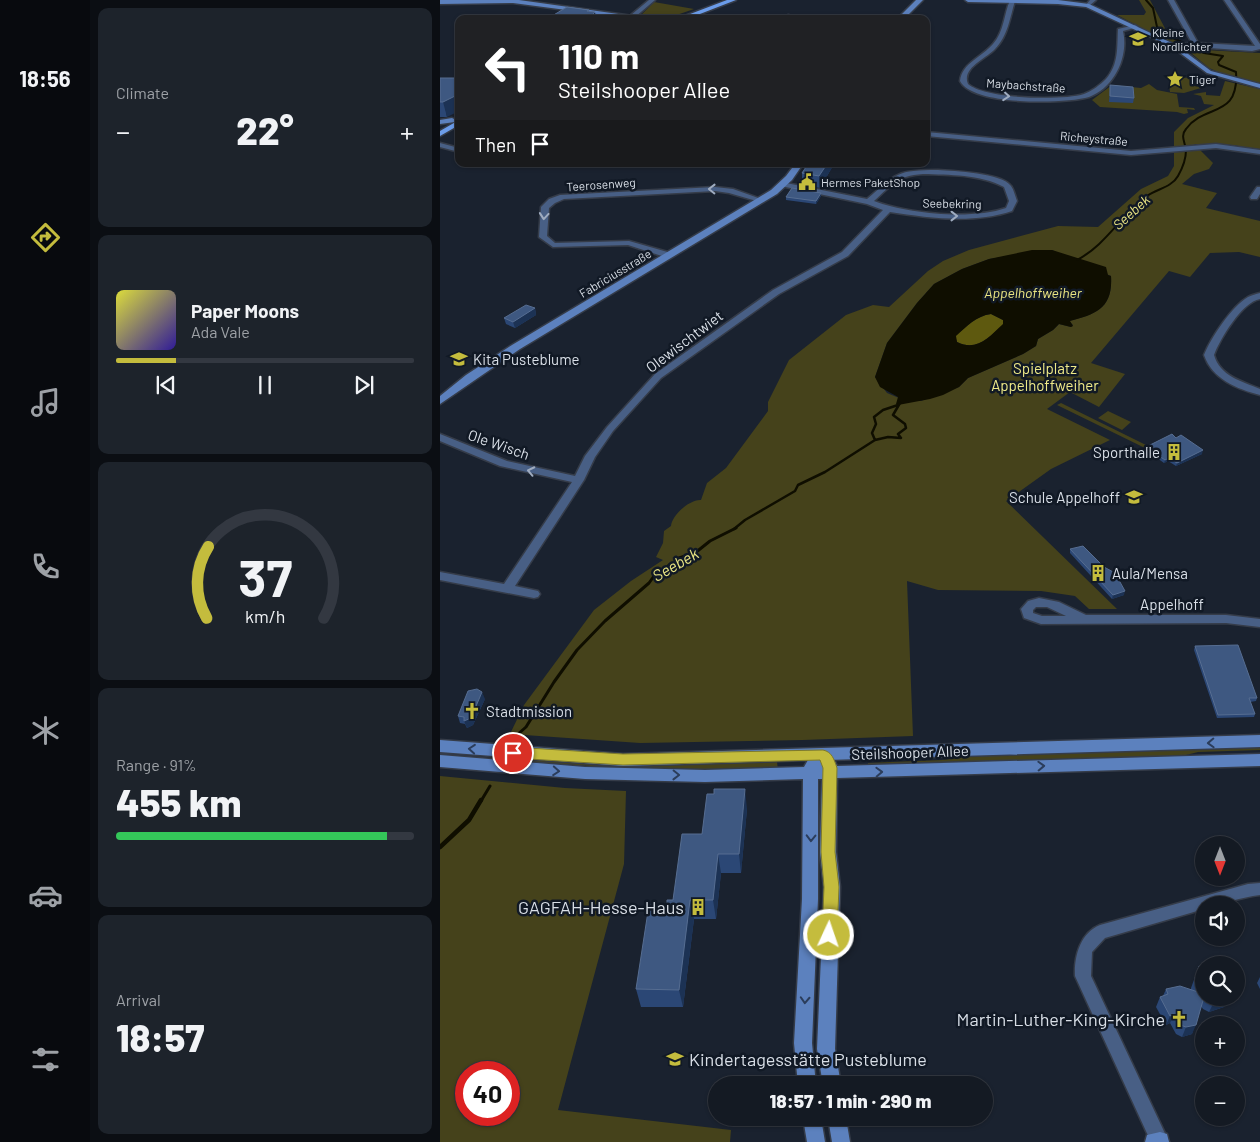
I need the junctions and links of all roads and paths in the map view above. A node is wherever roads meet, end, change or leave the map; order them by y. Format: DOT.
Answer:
graph roads {
  1 [pos="652,0"];
  2 [pos="733,0"];
  3 [pos="920,0"];
  4 [pos="968,0"];
  5 [pos="1092,0"];
  6 [pos="1171,0"];
  7 [pos="1227,0"];
  8 [pos="1012,1"];
  9 [pos="440,2"];
  10 [pos="1087,5"];
  11 [pos="625,15"];
  12 [pos="634,15"];
  13 [pos="691,15"];
  14 [pos="904,15"];
  15 [pos="1135,27"];
  16 [pos="1190,45"];
  17 [pos="1174,46"];
  18 [pos="1259,47"];
  19 [pos="1260,86"];
  20 [pos="455,120"];
  21 [pos="455,120"];
  22 [pos="455,121"];
  23 [pos="440,122"];
  24 [pos="440,127"];
  25 [pos="440,134"];
  26 [pos="930,134"];
  27 [pos="440,145"];
  28 [pos="455,149"];
  29 [pos="1260,152"];
  30 [pos="797,167"];
  31 [pos="784,184"];
  32 [pos="1260,189"];
  33 [pos="1254,197"];
  34 [pos="760,200"];
  35 [pos="869,202"];
  36 [pos="888,209"];
  37 [pos="668,255"];
  38 [pos="1260,296"];
  39 [pos="1260,392"];
  40 [pos="440,401"];
  41 [pos="440,437"];
  42 [pos="579,480"];
  43 [pos="440,576"];
  44 [pos="506,589"];
  45 [pos="534,594"];
  46 [pos="1083,619"];
  47 [pos="1260,623"];
  48 [pos="1260,741"];
  49 [pos="440,746"];
  50 [pos="823,755"];
  51 [pos="506,759"];
  52 [pos="1260,760"];
  53 [pos="440,761"];
  54 [pos="830,773"];
  55 [pos="811,774"];
  56 [pos="1260,889"];
  57 [pos="806,1076"];
  58 [pos="830,1076"];
  59 [pos="813,1126"];
  60 [pos="838,1126"];
  61 [pos="816,1142"];
  62 [pos="841,1142"];
  63 [pos="1158,1142"];
  1 -- 12 [label="street"];
  2 -- 13 [label="main road"];
  3 -- 14 [label="street"];
  4 -- 8 [label="street"];
  5 -- 10 [label="street"];
  6 -- 16 [label="street"];
  7 -- 18 [label="street"];
  8 -- 10 [label="street"];
  8 -- 15 [label="street, Maybachstraße, one-way"];
  9 -- 11 [label="street"];
  10 -- 15 [label="street"];
  15 -- 17 [label="street"];
  16 -- 17 [label="street"];
  16 -- 18 [label="street"];
  17 -- 19 [label="street"];
  20 -- 23 [label="street"];
  21 -- 24 [label="main road"];
  22 -- 25 [label="main road"];
  26 -- 29 [label="street, Richeystraße"];
  27 -- 28 [label="street"];
  30 -- 31 [label="street, Fabriciusstraße"];
  31 -- 34 [label="street, Fabriciusstraße"];
  31 -- 35 [label="street, Seebekring"];
  32 -- 33 [label="street"];
  34 -- 37 [label="street, Fabriciusstraße"];
  34 -- 37 [label="street, Teerosenweg, one-way"];
  35 -- 36 [label="street, Seebekring"];
  36 -- 35 [label="street, Seebekring, one-way"];
  36 -- 42 [label="street, Olewischtwiet"];
  37 -- 40 [label="street, Fabriciusstraße"];
  38 -- 39 [label="street"];
  42 -- 41 [label="street, Ole Wisch, one-way"];
  42 -- 44 [label="street, Olewischtwiet"];
  43 -- 44 [label="street"];
  44 -- 45 [label="street"];
  46 -- 47 [label="street, Appelhoff"];
  48 -- 50 [label="street, Steilshooper Allee, one-way"];
  51 -- 49 [label="street, Steilshooper Allee, one-way"];
  50 -- 51 [label="street, Steilshooper Allee"];
  50 -- 54 [label="street"];
  50 -- 55 [label="street"];
  51 -- 53 [label="street, Steilshooper Allee"];
  51 -- 55 [label="street, Steilshooper Allee, one-way"];
  54 -- 52 [label="street, Steilshooper Allee, one-way"];
  54 -- 55 [label="street, Steilshooper Allee"];
  54 -- 58 [label="street"];
  55 -- 57 [label="street, one-way"];
  56 -- 63 [label="street"];
  59 -- 61 [label="street"];
  60 -- 62 [label="street"];
}
